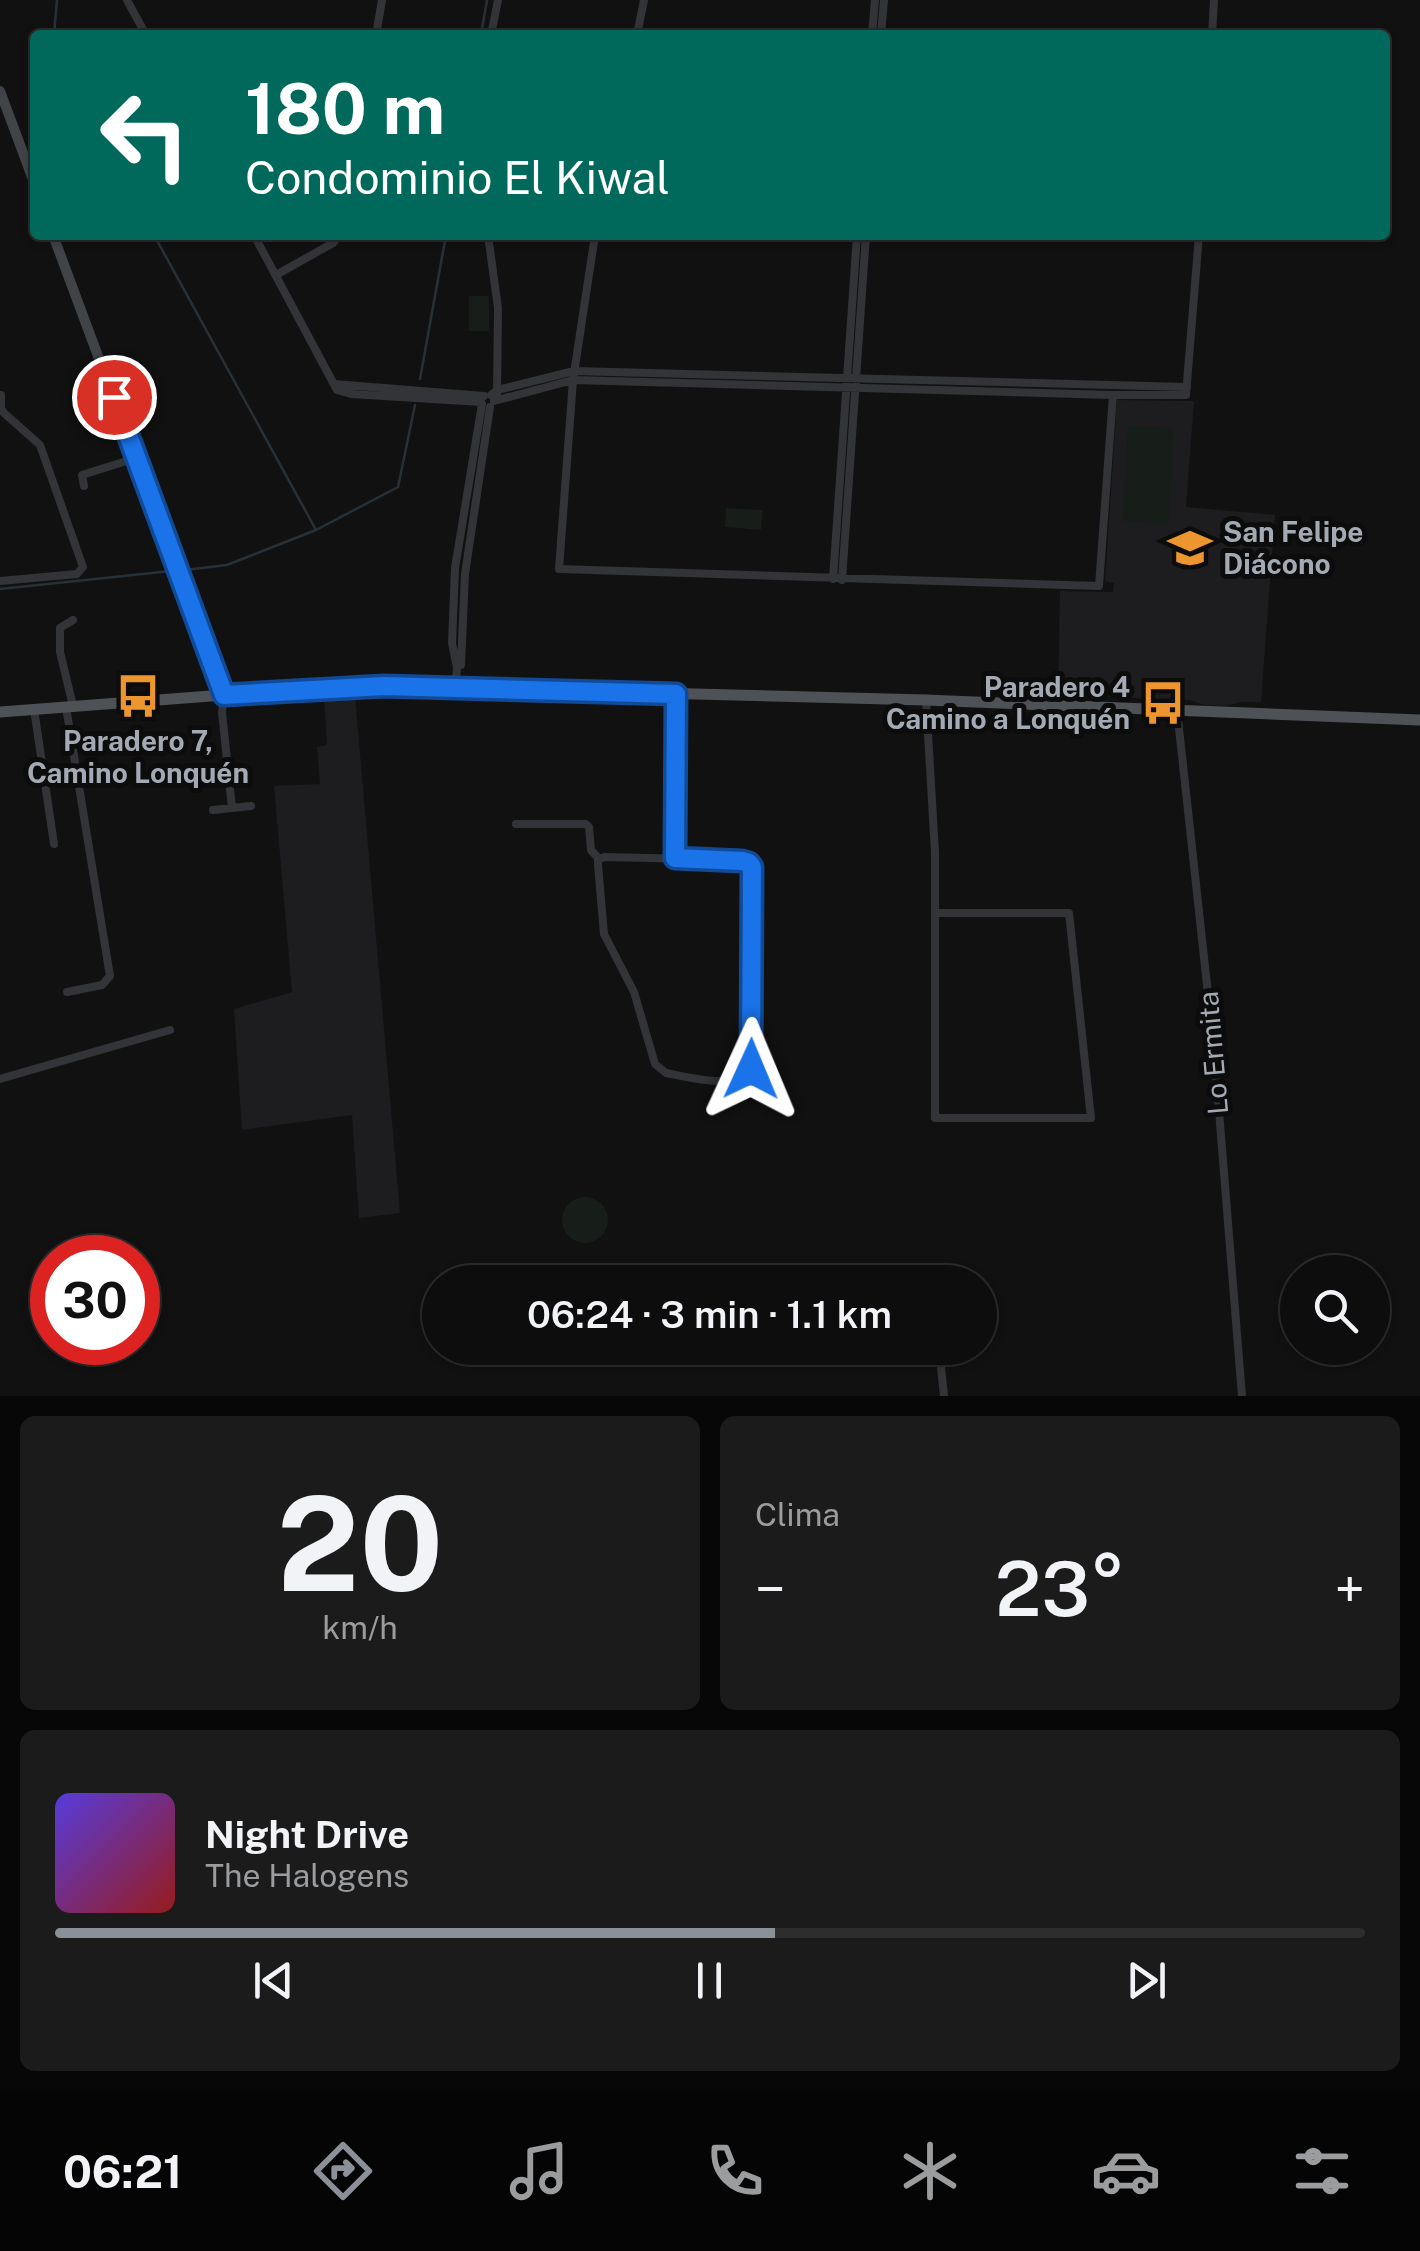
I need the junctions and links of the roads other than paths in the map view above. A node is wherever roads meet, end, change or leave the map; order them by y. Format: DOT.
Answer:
graph roads {
  1 [pos="127,0"];
  2 [pos="382,0"];
  3 [pos="498,0"];
  4 [pos="644,0"];
  5 [pos="874,0"];
  6 [pos="884,0"];
  7 [pos="1214,0"];
  8 [pos="143,30"];
  9 [pos="377,30"];
  10 [pos="492,30"];
  11 [pos="637,30"];
  12 [pos="872,30"];
  13 [pos="881,30"];
  14 [pos="1212,30"];
  15 [pos="0,91"];
  16 [pos="30,172"];
  17 [pos="56,240"];
  18 [pos="257,240"];
  19 [pos="336,240"];
  20 [pos="489,240"];
  21 [pos="595,240"];
  22 [pos="857,240"];
  23 [pos="865,240"];
  24 [pos="1198,240"];
  25 [pos="276,275"];
  26 [pos="573,375"];
  27 [pos="850,383"];
  28 [pos="1186,391"];
  29 [pos="1,395"];
  30 [pos="1113,396"];
  31 [pos="490,399"];
  32 [pos="136,458"];
  33 [pos="84,486"];
  34 [pos="837,580"];
  35 [pos="0,581"];
  36 [pos="73,620"];
  37 [pos="458,688"];
  38 [pos="676,694"];
  39 [pos="224,695"];
  40 [pos="926,700"];
  41 [pos="70,706"];
  42 [pos="34,709"];
  43 [pos="1178,710"];
  44 [pos="0,712"];
  45 [pos="1420,720"];
  46 [pos="251,806"];
  47 [pos="232,808"];
  48 [pos="213,810"];
  49 [pos="516,824"];
  50 [pos="54,844"];
  51 [pos="675,858"];
  52 [pos="599,859"];
  53 [pos="936,913"];
  54 [pos="67,992"];
  55 [pos="170,1030"];
  56 [pos="0,1079"];
  57 [pos="941,1365"];
  58 [pos="944,1396"];
  59 [pos="1242,1396"];
  1 -- 8 [label="street"];
  2 -- 9 [label="street"];
  3 -- 10 [label="street"];
  4 -- 11 [label="street"];
  5 -- 12 [label="street"];
  6 -- 13 [label="street"];
  7 -- 14 [label="street"];
  15 -- 16 [label="main road"];
  17 -- 32 [label="main road"];
  18 -- 25 [label="street"];
  19 -- 25 [label="street"];
  20 -- 31 [label="street"];
  21 -- 26 [label="street"];
  22 -- 27 [label="street"];
  23 -- 27 [label="street"];
  24 -- 28 [label="street"];
  25 -- 31 [label="street"];
  26 -- 27 [label="street"];
  26 -- 31 [label="street"];
  26 -- 34 [label="street"];
  27 -- 28 [label="street"];
  27 -- 30 [label="street"];
  27 -- 34 [label="street"];
  28 -- 30 [label="street"];
  29 -- 35 [label="street"];
  30 -- 34 [label="street"];
  31 -- 37 [label="street"];
  32 -- 33 [label="street"];
  32 -- 39 [label="main road"];
  36 -- 41 [label="street"];
  37 -- 38 [label="main road"];
  37 -- 39 [label="main road"];
  38 -- 40 [label="main road"];
  38 -- 51 [label="street"];
  39 -- 41 [label="main road"];
  39 -- 47 [label="street"];
  40 -- 43 [label="main road"];
  40 -- 53 [label="street"];
  41 -- 42 [label="main road"];
  41 -- 54 [label="street"];
  42 -- 44 [label="main road"];
  42 -- 50 [label="street"];
  43 -- 45 [label="main road"];
  43 -- 59 [label="street, Lo Ermita"];
  46 -- 47 [label="street"];
  47 -- 48 [label="street"];
  49 -- 52 [label="street"];
  51 -- 52 [label="street"];
  51 -- 52 [label="street"];
  53 -- 53 [label="street"];
  55 -- 56 [label="street"];
  57 -- 58 [label="street"];
}
